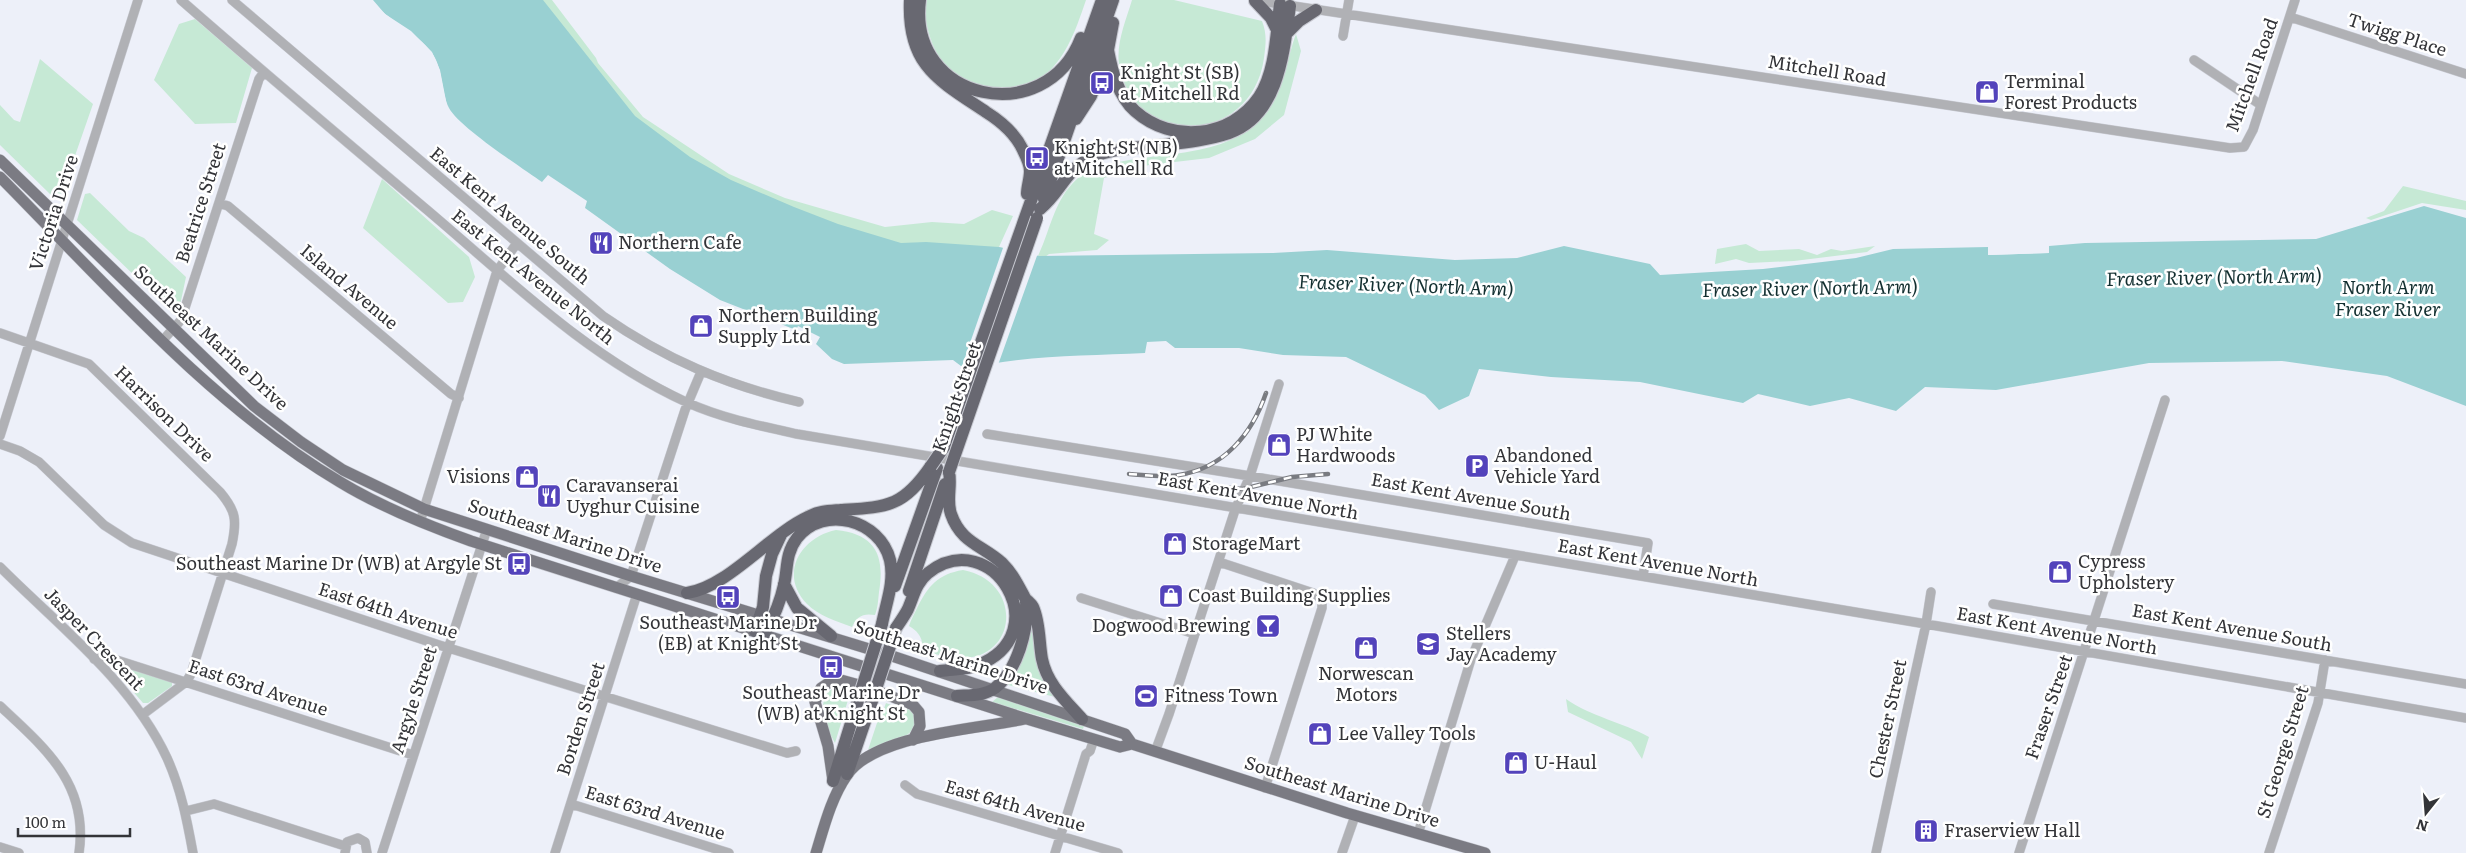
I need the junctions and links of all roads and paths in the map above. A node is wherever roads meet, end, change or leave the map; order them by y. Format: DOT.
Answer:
graph roads {
  1 [pos="138,0"];
  2 [pos="181,0"];
  3 [pos="232,0"];
  4 [pos="910,0"];
  5 [pos="920,0"];
  6 [pos="1113,0"];
  7 [pos="1120,0"];
  8 [pos="1251,0"];
  9 [pos="1349,0"];
  10 [pos="2296,0"];
  11 [pos="1255,1"];
  12 [pos="1101,2"];
  13 [pos="1285,5"];
  14 [pos="1316,10"];
  15 [pos="1347,14"];
  16 [pos="2290,17"];
  17 [pos="1100,23"];
  18 [pos="1281,31"];
  19 [pos="1344,36"];
  20 [pos="1108,50"];
  21 [pos="2194,60"];
  22 [pos="264,72"];
  23 [pos="2466,74"];
  24 [pos="2261,105"];
  25 [pos="1069,127"];
  26 [pos="0,160"];
  27 [pos="0,177"];
  28 [pos="219,203"];
  29 [pos="1033,211"];
  30 [pos="67,225"];
  31 [pos="62,240"];
  32 [pos="517,243"];
  33 [pos="497,271"];
  34 [pos="174,329"];
  35 [pos="0,333"];
  36 [pos="163,340"];
  37 [pos="29,345"];
  38 [pos="701,372"];
  39 [pos="1279,384"];
  40 [pos="459,398"];
  41 [pos="2165,400"];
  42 [pos="688,402"];
  43 [pos="799,402"];
  44 [pos="987,434"];
  45 [pos="0,436"];
  46 [pos="0,444"];
  47 [pos="934,467"];
  48 [pos="949,472"];
  49 [pos="1250,476"];
  50 [pos="424,509"];
  51 [pos="1235,510"];
  52 [pos="420,522"];
  53 [pos="487,529"];
  54 [pos="781,535"];
  55 [pos="482,544"];
  56 [pos="1515,556"];
  57 [pos="1219,562"];
  58 [pos="0,568"];
  59 [pos="222,574"];
  60 [pos="631,576"];
  61 [pos="1644,576"];
  62 [pos="784,584"];
  63 [pos="616,588"];
  64 [pos="1931,592"];
  65 [pos="687,593"];
  66 [pos="637,594"];
  67 [pos="1025,597"];
  68 [pos="1081,598"];
  69 [pos="1993,604"];
  70 [pos="766,619"];
  71 [pos="2095,622"];
  72 [pos="882,624"];
  73 [pos="1926,624"];
  74 [pos="896,628"];
  75 [pos="759,633"];
  76 [pos="1195,634"];
  77 [pos="831,636"];
  78 [pos="448,648"];
  79 [pos="2085,653"];
  80 [pos="94,659"];
  81 [pos="2325,660"];
  82 [pos="940,671"];
  83 [pos="186,682"];
  84 [pos="2466,684"];
  85 [pos="994,688"];
  86 [pos="2320,691"];
  87 [pos="957,696"];
  88 [pos="604,698"];
  89 [pos="0,706"];
  90 [pos="142,715"];
  91 [pos="2466,718"];
  92 [pos="1027,719"];
  93 [pos="1082,719"];
  94 [pos="1091,738"];
  95 [pos="913,740"];
  96 [pos="1132,744"];
  97 [pos="796,752"];
  98 [pos="1155,752"];
  99 [pos="413,755"];
  100 [pos="847,774"];
  101 [pos="833,781"];
  102 [pos="905,785"];
  103 [pos="1265,788"];
  104 [pos="571,804"];
  105 [pos="832,804"];
  106 [pos="186,811"];
  107 [pos="1355,816"];
  108 [pos="1418,834"];
  109 [pos="1061,836"];
  110 [pos="0,847"];
  111 [pos="345,849"];
  112 [pos="18,853"];
  113 [pos="79,853"];
  114 [pos="193,853"];
  115 [pos="367,853"];
  116 [pos="382,853"];
  117 [pos="555,853"];
  118 [pos="729,853"];
  119 [pos="816,853"];
  120 [pos="1055,853"];
  121 [pos="1118,853"];
  122 [pos="1342,853"];
  123 [pos="1486,853"];
  124 [pos="1876,853"];
  125 [pos="2019,853"];
  126 [pos="2269,853"];
  1 -- 30 [label="street, Victoria Drive"];
  2 -- 22 [label="street, East Kent Avenue North"];
  3 -- 32 [label="street, East Kent Avenue South"];
  4 -- 29 [label="highway"];
  5 -- 17 [label="highway"];
  6 -- 17 [label="highway, Knight Street"];
  7 -- 17 [label="highway"];
  8 -- 11 [label="street, Mitchell Road"];
  9 -- 15 [label="street"];
  10 -- 16 [label="street, Mitchell Road"];
  11 -- 13 [label="street, Mitchell Road"];
  11 -- 18 [label="highway"];
  12 -- 17 [label="highway"];
  13 -- 14 [label="street, Mitchell Road"];
  13 -- 18 [label="highway"];
  14 -- 15 [label="street, Mitchell Road"];
  14 -- 18 [label="highway"];
  15 -- 19 [label="street"];
  15 -- 24 [label="street, Mitchell Road"];
  16 -- 23 [label="street, Twigg Place"];
  16 -- 24 [label="street, Mitchell Road"];
  17 -- 20 [label="highway"];
  17 -- 25 [label="highway, Knight Street"];
  17 -- 29 [label="highway, Knight Street"];
  18 -- 20 [label="highway"];
  18 -- 29 [label="highway"];
  20 -- 25 [label="highway"];
  21 -- 24 [label="street"];
  22 -- 28 [label="street, Beatrice Street"];
  22 -- 33 [label="street, East Kent Avenue North"];
  25 -- 29 [label="highway, Knight Street"];
  26 -- 30 [label="main road, Southeast Marine Drive"];
  27 -- 31 [label="main road, Southeast Marine Drive"];
  28 -- 34 [label="street, Beatrice Street"];
  28 -- 40 [label="street, Island Avenue"];
  29 -- 47 [label="highway, Knight Street, bridge"];
  29 -- 48 [label="highway, Knight Street, bridge"];
  30 -- 31 [label="street, Victoria Drive"];
  30 -- 34 [label="main road, Southeast Marine Drive"];
  31 -- 36 [label="main road, Southeast Marine Drive"];
  31 -- 37 [label="street, Victoria Drive"];
  32 -- 33 [label="street"];
  32 -- 38 [label="street, East Kent Avenue South"];
  33 -- 40 [label="street"];
  33 -- 42 [label="street, East Kent Avenue North"];
  34 -- 36 [label="street, Beatrice Street"];
  34 -- 50 [label="main road, Southeast Marine Drive"];
  35 -- 37 [label="street, Harrison Drive"];
  36 -- 52 [label="main road, Southeast Marine Drive"];
  37 -- 45 [label="street, Victoria Drive"];
  37 -- 59 [label="street, Harrison Drive"];
  38 -- 42 [label="street"];
  38 -- 43 [label="street, East Kent Avenue South"];
  39 -- 49 [label="street"];
  40 -- 50 [label="street"];
  41 -- 71 [label="street, Fraser Street"];
  42 -- 51 [label="street, East Kent Avenue North"];
  42 -- 60 [label="street"];
  44 -- 49 [label="street, East Kent Avenue South"];
  46 -- 59 [label="street, East 64th Avenue"];
  47 -- 54 [label="highway"];
  47 -- 72 [label="highway, Knight Street"];
  48 -- 67 [label="highway"];
  48 -- 74 [label="highway, Knight Street"];
  49 -- 51 [label="street"];
  49 -- 61 [label="street, East Kent Avenue South"];
  50 -- 52 [label="street"];
  50 -- 53 [label="main road, Southeast Marine Drive"];
  51 -- 56 [label="street, East Kent Avenue North"];
  51 -- 57 [label="street"];
  52 -- 55 [label="main road, Southeast Marine Drive"];
  53 -- 55 [label="street, Argyle Street"];
  53 -- 60 [label="main road, Southeast Marine Drive"];
  54 -- 65 [label="highway"];
  54 -- 70 [label="highway"];
  55 -- 63 [label="main road, Southeast Marine Drive"];
  55 -- 78 [label="street, Argyle Street"];
  56 -- 61 [label="street, East Kent Avenue North"];
  56 -- 108 [label="street"];
  57 -- 76 [label="street"];
  57 -- 103 [label="street"];
  58 -- 80 [label="street, Jasper Crescent"];
  59 -- 78 [label="street, East 64th Avenue"];
  59 -- 83 [label="street, Harrison Drive"];
  60 -- 63 [label="street"];
  60 -- 65 [label="main road, Southeast Marine Drive"];
  61 -- 73 [label="street, East Kent Avenue North"];
  62 -- 70 [label="highway"];
  62 -- 72 [label="highway"];
  62 -- 77 [label="highway"];
  63 -- 66 [label="main road, Southeast Marine Drive"];
  64 -- 73 [label="street, Chester Street"];
  65 -- 70 [label="main road, Southeast Marine Drive"];
  66 -- 75 [label="main road, Southeast Marine Drive"];
  66 -- 88 [label="street, Borden Street"];
  67 -- 85 [label="highway"];
  67 -- 93 [label="highway"];
  68 -- 76 [label="street"];
  69 -- 71 [label="street, East Kent Avenue South"];
  70 -- 75 [label="highway"];
  70 -- 77 [label="main road, Southeast Marine Drive"];
  71 -- 79 [label="street, Fraser Street"];
  71 -- 81 [label="street, East Kent Avenue South"];
  72 -- 101 [label="highway, Knight Street, bridge"];
  73 -- 79 [label="street, East Kent Avenue North"];
  73 -- 124 [label="street, Chester Street"];
  74 -- 82 [label="highway"];
  74 -- 100 [label="highway, Knight Street, bridge"];
  75 -- 87 [label="main road, Southeast Marine Drive"];
  76 -- 98 [label="street"];
  77 -- 82 [label="main road, Southeast Marine Drive"];
  78 -- 88 [label="street, East 64th Avenue"];
  78 -- 99 [label="street, Argyle Street"];
  79 -- 86 [label="street, East Kent Avenue North"];
  79 -- 125 [label="street, Fraser Street"];
  80 -- 83 [label="street, East 63rd Avenue"];
  80 -- 90 [label="street, Jasper Crescent"];
  81 -- 84 [label="street, East Kent Avenue South"];
  81 -- 86 [label="street, St George Street"];
  82 -- 85 [label="main road, Southeast Marine Drive"];
  83 -- 90 [label="street"];
  83 -- 99 [label="street, East 63rd Avenue"];
  85 -- 87 [label="highway"];
  85 -- 93 [label="main road, Southeast Marine Drive"];
  86 -- 91 [label="street, East Kent Avenue North"];
  86 -- 126 [label="street, St George Street"];
  87 -- 92 [label="main road, Southeast Marine Drive"];
  88 -- 97 [label="street, East 64th Avenue"];
  88 -- 104 [label="street, Borden Street"];
  89 -- 113 [label="street"];
  90 -- 106 [label="street, Jasper Crescent"];
  92 -- 94 [label="main road, Southeast Marine Drive"];
  92 -- 95 [label="main road"];
  93 -- 96 [label="main road, Southeast Marine Drive"];
  94 -- 96 [label="main road, Southeast Marine Drive"];
  94 -- 109 [label="street"];
  95 -- 100 [label="main road"];
  95 -- 101 [label="main road"];
  96 -- 98 [label="main road, Southeast Marine Drive"];
  98 -- 103 [label="main road, Southeast Marine Drive"];
  99 -- 116 [label="street, Argyle Street"];
  100 -- 105 [label="main road, Knight Street"];
  101 -- 105 [label="main road, Knight Street"];
  102 -- 109 [label="street, East 64th Avenue"];
  103 -- 107 [label="main road, Southeast Marine Drive"];
  104 -- 117 [label="street, Borden Street"];
  104 -- 118 [label="street, East 63rd Avenue"];
  105 -- 119 [label="main road, Knight Street"];
  106 -- 111 [label="street"];
  106 -- 114 [label="street, Jasper Crescent"];
  107 -- 108 [label="main road, Southeast Marine Drive"];
  107 -- 122 [label="street"];
  108 -- 123 [label="main road, Southeast Marine Drive"];
  109 -- 120 [label="street"];
  109 -- 121 [label="street, East 64th Avenue"];
  110 -- 112 [label="street"];
  111 -- 115 [label="street"];
}
